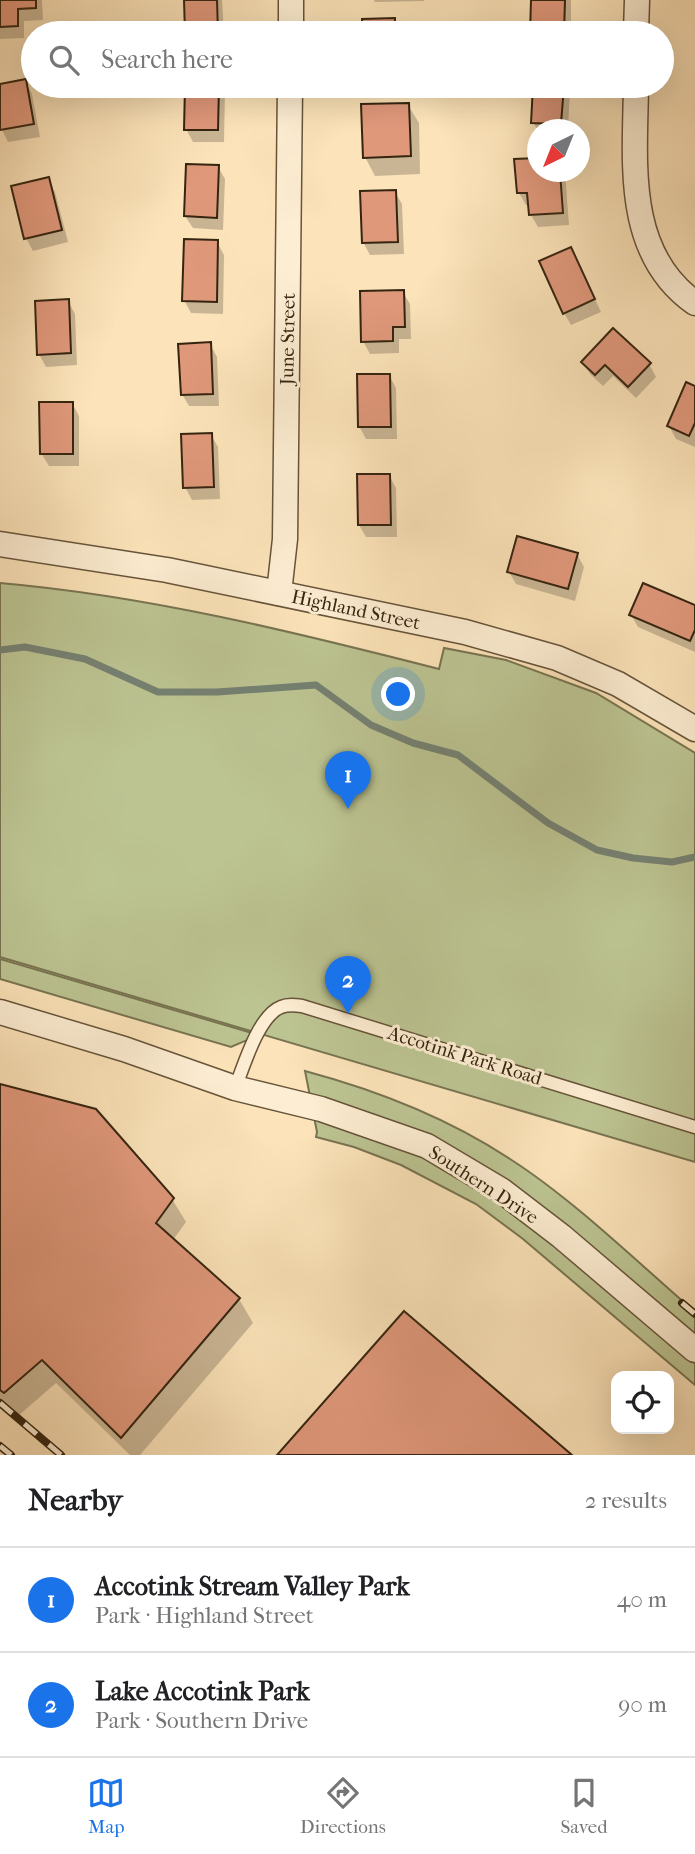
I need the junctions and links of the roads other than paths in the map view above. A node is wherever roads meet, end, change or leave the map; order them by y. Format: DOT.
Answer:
graph roads {
  1 [pos="291,0"];
  2 [pos="637,0"];
  3 [pos="291,21"];
  4 [pos="636,21"];
  5 [pos="290,98"];
  6 [pos="636,98"];
  7 [pos="695,303"];
  8 [pos="0,544"];
  9 [pos="279,593"];
  10 [pos="695,729"];
  11 [pos="0,1012"];
  12 [pos="235,1088"];
  13 [pos="695,1126"];
  14 [pos="695,1350"];
  1 -- 3 [label="street"];
  2 -- 4 [label="street"];
  5 -- 9 [label="street, June Street"];
  6 -- 7 [label="street"];
  8 -- 9 [label="street, Highland Street"];
  9 -- 10 [label="street, Highland Street"];
  11 -- 12 [label="street"];
  12 -- 13 [label="lane, Accotink Park Road"];
  12 -- 14 [label="street, Southern Drive"];
}
